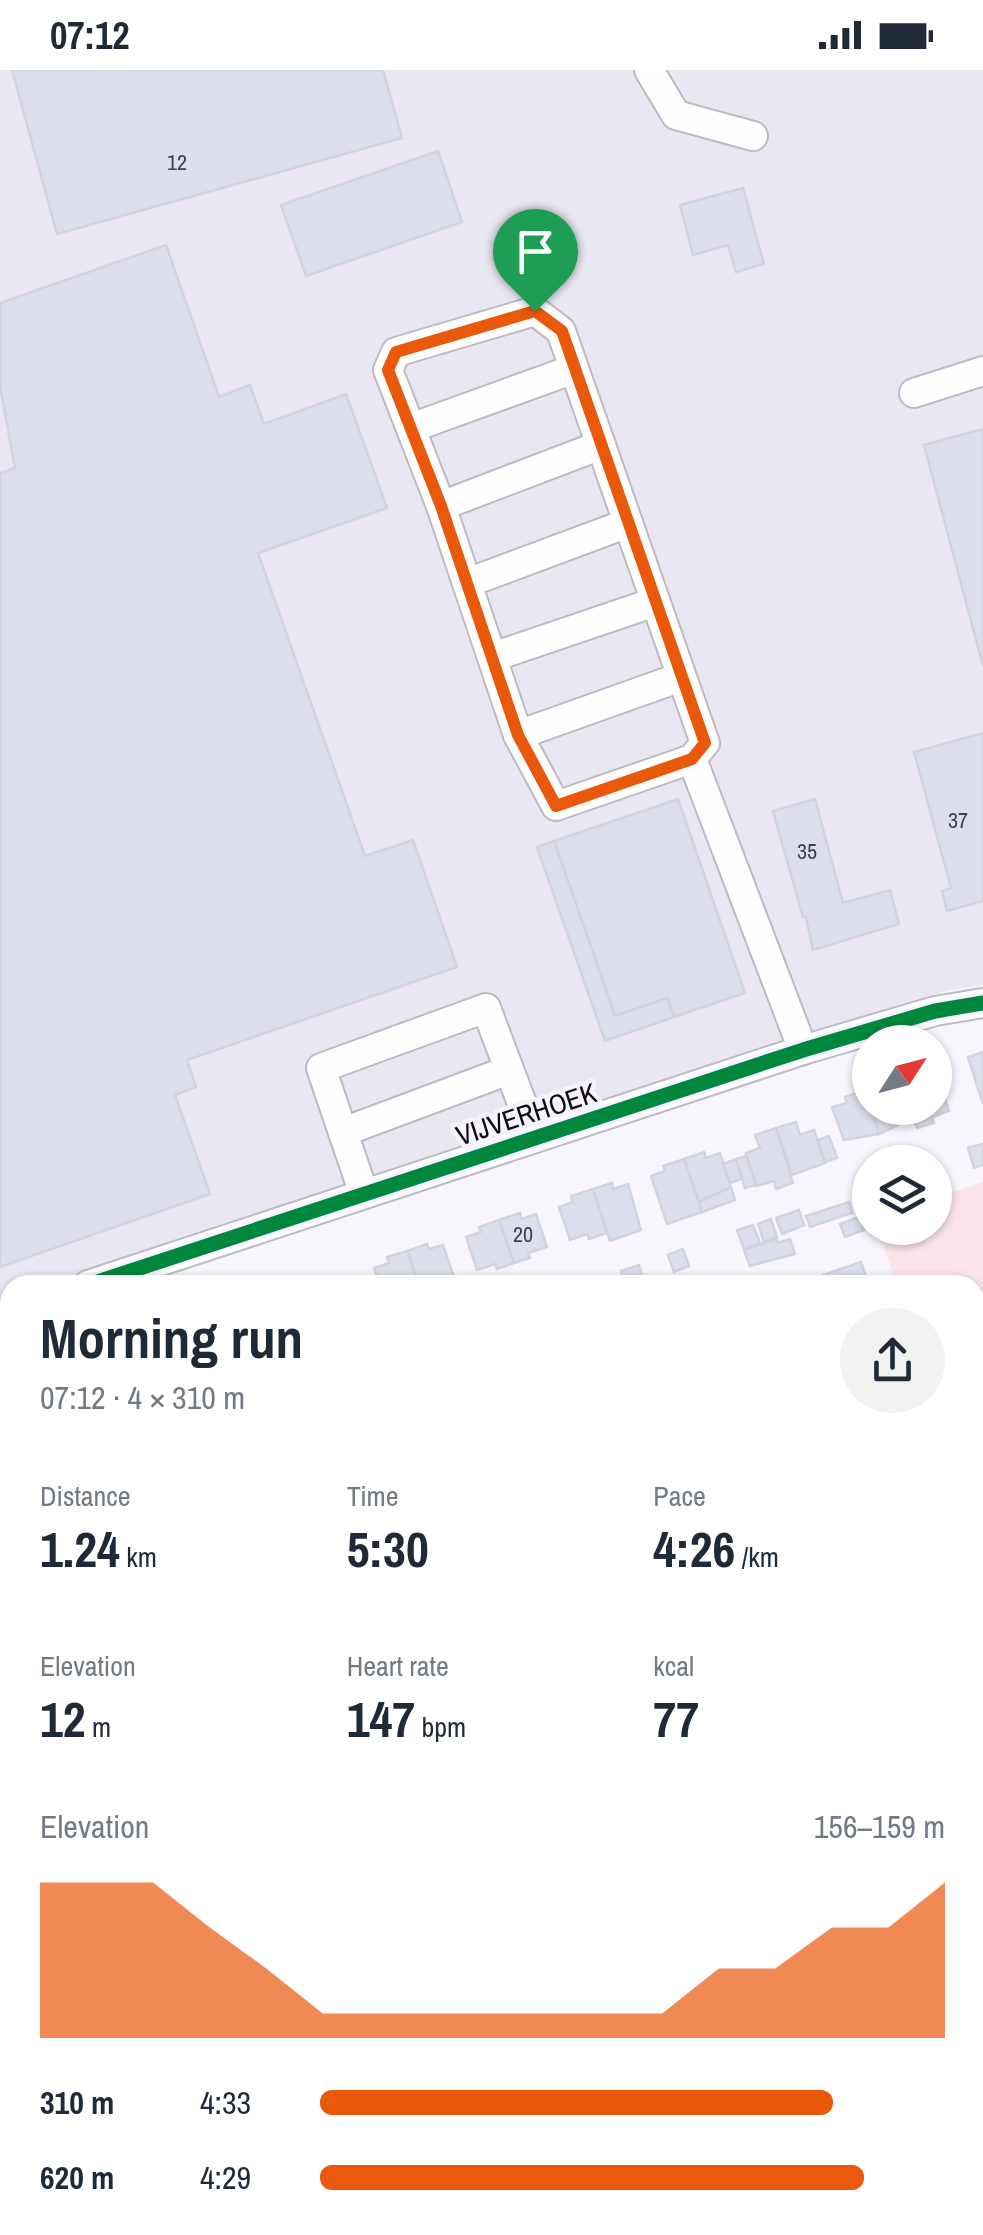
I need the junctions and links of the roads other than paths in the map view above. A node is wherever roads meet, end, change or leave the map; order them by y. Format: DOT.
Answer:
graph roads {
  1 [pos="648,70"];
  2 [pos="753,136"];
  3 [pos="574,368"];
  4 [pos="983,371"];
  5 [pos="914,393"];
  6 [pos="411,428"];
  7 [pos="601,446"];
  8 [pos="441,506"];
  9 [pos="628,522"];
  10 [pos="467,582"];
  11 [pos="655,602"];
  12 [pos="493,656"];
  13 [pos="681,677"];
  14 [pos="518,735"];
  15 [pos="692,759"];
  16 [pos="983,1003"];
  17 [pos="804,1050"];
  18 [pos="510,1070"];
  19 [pos="343,1132"];
  20 [pos="535,1138"];
  21 [pos="364,1194"];
  22 [pos="118,1275"];
  1 -- 2 [label="street"];
  3 -- 6 [label="street"];
  3 -- 6 [label="street"];
  3 -- 7 [label="street"];
  4 -- 5 [label="street"];
  6 -- 8 [label="street"];
  7 -- 8 [label="street"];
  7 -- 9 [label="street"];
  8 -- 10 [label="street"];
  9 -- 10 [label="street"];
  9 -- 11 [label="street"];
  10 -- 12 [label="street"];
  11 -- 12 [label="street"];
  11 -- 13 [label="street"];
  12 -- 14 [label="street"];
  13 -- 14 [label="street"];
  13 -- 15 [label="street"];
  14 -- 15 [label="street"];
  15 -- 17 [label="street"];
  16 -- 17 [label="street, VIJVERHOEK"];
  17 -- 20 [label="street, VIJVERHOEK"];
  18 -- 19 [label="street"];
  18 -- 19 [label="street"];
  18 -- 20 [label="street"];
  19 -- 21 [label="street"];
  20 -- 21 [label="street, VIJVERHOEK"];
  21 -- 22 [label="street, VIJVERHOEK"];
}
